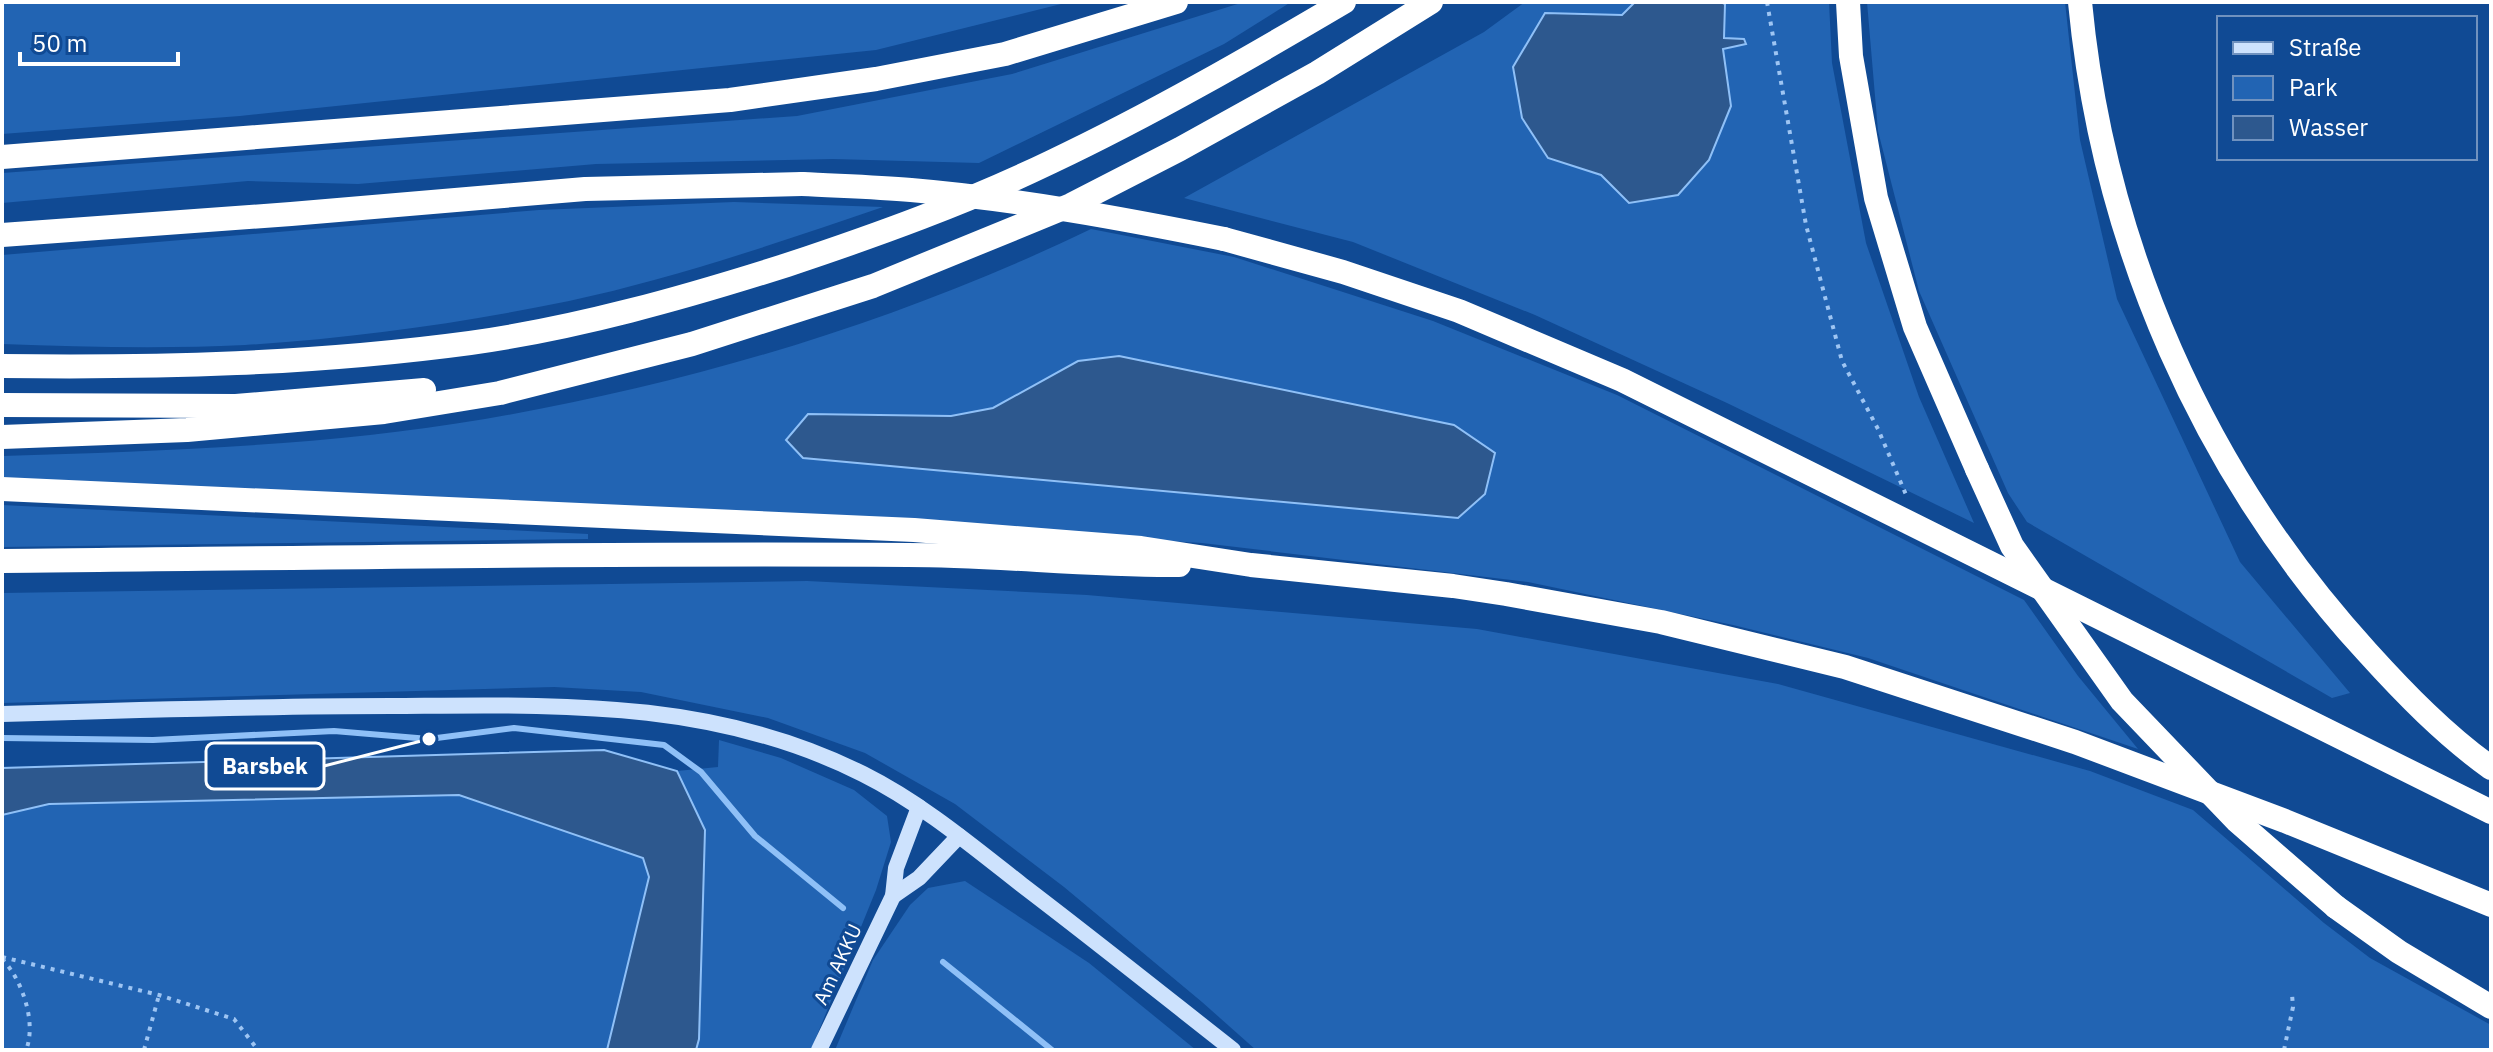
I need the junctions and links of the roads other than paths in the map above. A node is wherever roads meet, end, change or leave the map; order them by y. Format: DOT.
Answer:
graph roads {
  1 [pos="1176,2"];
  2 [pos="1344,2"];
  3 [pos="1431,2"];
  4 [pos="1848,2"];
  5 [pos="2080,2"];
  6 [pos="2,157"];
  7 [pos="2,235"];
  8 [pos="2,366"];
  9 [pos="605,366"];
  10 [pos="2,405"];
  11 [pos="2,437"];
  12 [pos="2,489"];
  13 [pos="2,561"];
  14 [pos="1251,565"];
  15 [pos="2,714"];
  16 [pos="2491,768"];
  17 [pos="919,807"];
  18 [pos="2491,812"];
  19 [pos="959,836"];
  20 [pos="893,896"];
  21 [pos="2491,905"];
  22 [pos="2491,1007"];
  23 [pos="819,1050"];
  24 [pos="1233,1050"];
  1 -- 6 [label="highway"];
  2 -- 8 [label="highway"];
  3 -- 9 [label="highway"];
  4 -- 22 [label="highway, bridge"];
  5 -- 16 [label="highway"];
  7 -- 18 [label="highway, bridge"];
  9 -- 10 [label="highway"];
  9 -- 11 [label="highway"];
  12 -- 14 [label="highway"];
  13 -- 14 [label="highway"];
  14 -- 21 [label="highway"];
  15 -- 17 [label="main road"];
  17 -- 19 [label="main road"];
  17 -- 20 [label="main road, Am AKKU"];
  19 -- 20 [label="main road, Am AKKU"];
  19 -- 24 [label="main road"];
  20 -- 23 [label="main road, Am AKKU"];
}
